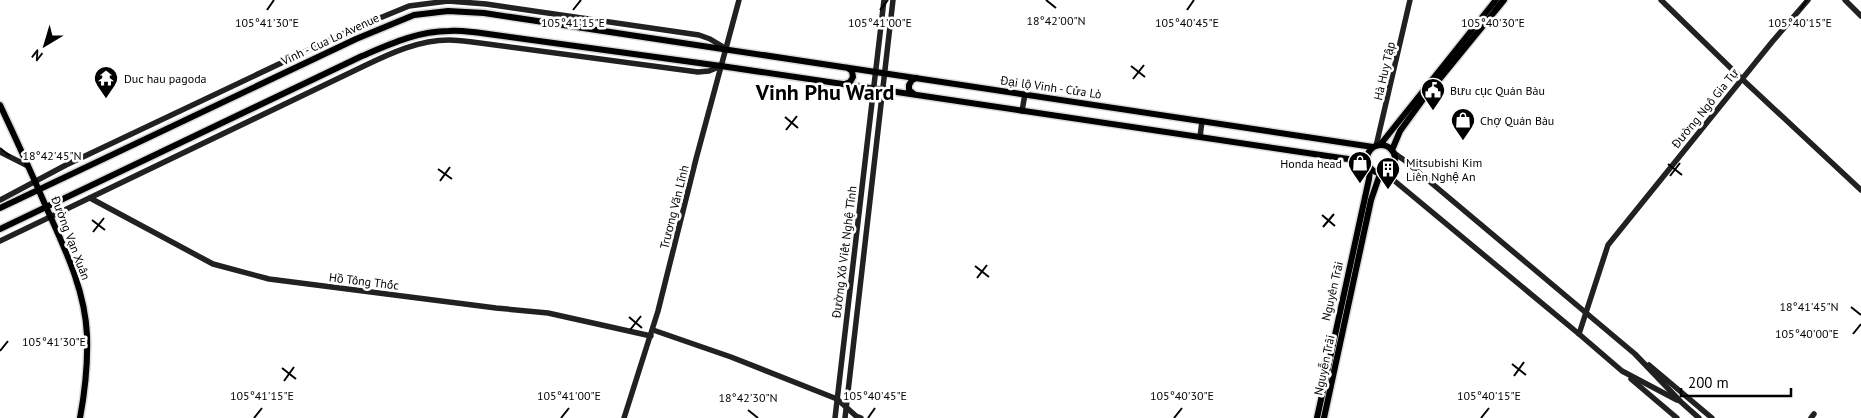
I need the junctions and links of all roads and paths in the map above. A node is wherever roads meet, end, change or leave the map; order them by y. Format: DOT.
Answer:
graph roads {
  1 [pos="738,0"];
  2 [pos="884,0"];
  3 [pos="893,0"];
  4 [pos="1410,0"];
  5 [pos="1496,0"];
  6 [pos="1504,0"];
  7 [pos="1661,0"];
  8 [pos="1808,0"];
  9 [pos="1845,0"];
  10 [pos="1861,16"];
  11 [pos="725,48"];
  12 [pos="721,66"];
  13 [pos="847,68"];
  14 [pos="875,72"];
  15 [pos="884,73"];
  16 [pos="918,78"];
  17 [pos="1742,79"];
  18 [pos="844,84"];
  19 [pos="873,88"];
  20 [pos="882,90"];
  21 [pos="1024,94"];
  22 [pos="916,95"];
  23 [pos="0,105"];
  24 [pos="1022,111"];
  25 [pos="1202,121"];
  26 [pos="1200,137"];
  27 [pos="1377,146"];
  28 [pos="0,152"];
  29 [pos="1393,152"];
  30 [pos="28,166"];
  31 [pos="1368,166"];
  32 [pos="1382,174"];
  33 [pos="35,181"];
  34 [pos="40,189"];
  35 [pos="1861,190"];
  36 [pos="90,198"];
  37 [pos="0,200"];
  38 [pos="46,206"];
  39 [pos="0,208"];
  40 [pos="51,217"];
  41 [pos="0,229"];
  42 [pos="0,241"];
  43 [pos="1348,286"];
  44 [pos="1585,312"];
  45 [pos="652,333"];
  46 [pos="1580,334"];
  47 [pos="1635,354"];
  48 [pos="1622,372"];
  49 [pos="1329,375"];
  50 [pos="837,399"];
  51 [pos="1681,402"];
  52 [pos="846,408"];
  53 [pos="80,418"];
  54 [pos="624,418"];
  55 [pos="834,418"];
  56 [pos="845,418"];
  57 [pos="861,418"];
  58 [pos="1317,418"];
  59 [pos="1324,418"];
  60 [pos="1677,418"];
  61 [pos="1699,418"];
  62 [pos="1712,418"];
  1 -- 11 [label="street, Trương Văn Lĩnh"];
  2 -- 14 [label="street, Đường Xô Viết Nghệ Tĩnh"];
  3 -- 15 [label="street, Đường Xô Viết Nghệ Tĩnh"];
  4 -- 27 [label="street, Hà Huy Tập"];
  5 -- 27 [label="main road"];
  6 -- 29 [label="main road"];
  7 -- 17 [label="street"];
  8 -- 17 [label="street, Đường Ngô Gia Tự"];
  9 -- 10 [label="street"];
  11 -- 12 [label="street, Trương Văn Lĩnh"];
  11 -- 13 [label="main road, Đại lộ Vinh - Cửa Lò"];
  11 -- 33 [label="street"];
  11 -- 34 [label="main road, Vinh - Cua Lo Avenue"];
  12 -- 18 [label="main road"];
  12 -- 36 [label="street"];
  12 -- 38 [label="main road"];
  12 -- 45 [label="street, Trương Văn Lĩnh"];
  13 -- 14 [label="main road, Đại lộ Vinh - Cửa Lò"];
  13 -- 18 [label="main road"];
  14 -- 15 [label="main road, Đại lộ Vinh - Cửa Lò"];
  14 -- 19 [label="street, Đường Xô Viết Nghệ Tĩnh"];
  15 -- 16 [label="main road, Đại lộ Vinh - Cửa Lò"];
  15 -- 20 [label="street, Đường Xô Viết Nghệ Tĩnh"];
  16 -- 21 [label="main road, Đại lộ Vinh - Cửa Lò"];
  16 -- 22 [label="main road"];
  17 -- 35 [label="street"];
  17 -- 44 [label="street, Đường Ngô Gia Tự"];
  18 -- 19 [label="main road"];
  19 -- 20 [label="main road"];
  19 -- 50 [label="street, Đường Xô Viết Nghệ Tĩnh"];
  20 -- 22 [label="main road"];
  20 -- 52 [label="street, Đường Xô Viết Nghệ Tĩnh"];
  21 -- 24 [label="street"];
  21 -- 25 [label="main road, Đại lộ Vinh - Cửa Lò"];
  22 -- 24 [label="main road"];
  23 -- 30 [label="main road, Đường Vạn Xuân"];
  24 -- 26 [label="main road"];
  25 -- 26 [label="street"];
  25 -- 27 [label="main road, Đại lộ Vinh - Cửa Lò"];
  26 -- 31 [label="main road"];
  27 -- 29 [label="main road"];
  27 -- 31 [label="main road"];
  28 -- 30 [label="street"];
  29 -- 32 [label="main road"];
  29 -- 44 [label="street"];
  30 -- 33 [label="main road, Đường Vạn Xuân"];
  31 -- 32 [label="main road"];
  31 -- 43 [label="main road, Nguyên Trãi"];
  32 -- 43 [label="main road"];
  32 -- 46 [label="street"];
  33 -- 34 [label="main road, Đường Vạn Xuân"];
  33 -- 37 [label="street"];
  34 -- 38 [label="main road, Đường Vạn Xuân"];
  34 -- 39 [label="main road, Vinh - Cua Lo Avenue"];
  36 -- 40 [label="street"];
  36 -- 45 [label="street, Hồ Tông Thốc"];
  38 -- 40 [label="main road, Đường Vạn Xuân"];
  38 -- 41 [label="main road"];
  40 -- 42 [label="street"];
  40 -- 53 [label="main road, Đường Vạn Xuân"];
  43 -- 49 [label="main road, Nguyên Trãi"];
  44 -- 46 [label="street, Đường Ngô Gia Tự"];
  44 -- 47 [label="street"];
  45 -- 50 [label="street, Hồ Tông Thốc"];
  45 -- 54 [label="street, Trương Văn Lĩnh"];
  46 -- 48 [label="street"];
  47 -- 51 [label="street"];
  47 -- 62 [label="street"];
  48 -- 51 [label="street"];
  48 -- 60 [label="street"];
  49 -- 58 [label="main road, Nguyên Trãi"];
  49 -- 59 [label="main road, Nguyễn Trãi"];
  50 -- 52 [label="street, Hồ Tông Thốc"];
  50 -- 55 [label="street, Đường Xô Viết Nghệ Tĩnh"];
  51 -- 61 [label="street"];
  52 -- 56 [label="street, Đường Xô Viết Nghệ Tĩnh"];
  52 -- 57 [label="street, Hồ Tông Thốc"];
}
